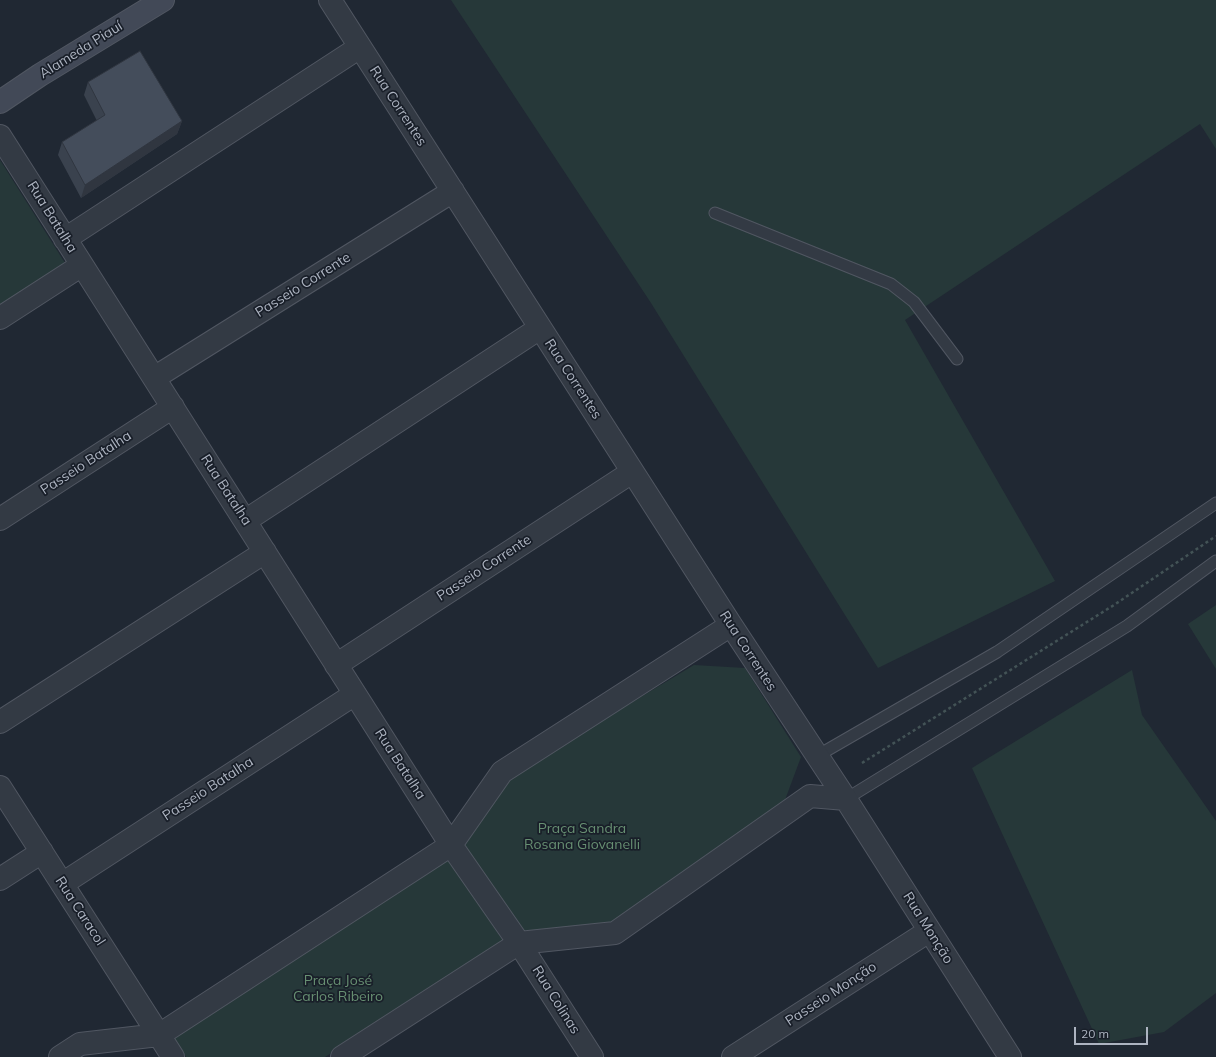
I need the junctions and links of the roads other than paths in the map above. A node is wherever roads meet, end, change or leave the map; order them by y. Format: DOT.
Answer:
graph roads {
  1 [pos="163,0"];
  2 [pos="330,0"];
  3 [pos="360,47"];
  4 [pos="0,102"];
  5 [pos="0,136"];
  6 [pos="452,191"];
  7 [pos="715,213"];
  8 [pos="65,239"];
  9 [pos="82,265"];
  10 [pos="0,318"];
  11 [pos="540,328"];
  12 [pos="957,359"];
  13 [pos="154,378"];
  14 [pos="173,408"];
  15 [pos="632,472"];
  16 [pos="1216,503"];
  17 [pos="0,519"];
  18 [pos="245,521"];
  19 [pos="265,552"];
  20 [pos="1216,561"];
  21 [pos="731,625"];
  22 [pos="336,665"];
  23 [pos="355,694"];
  24 [pos="0,722"];
  25 [pos="818,756"];
  26 [pos="0,787"];
  27 [pos="810,796"];
  28 [pos="846,799"];
  29 [pos="451,844"];
  30 [pos="42,852"];
  31 [pos="0,879"];
  32 [pos="62,884"];
  33 [pos="929,931"];
  34 [pos="520,943"];
  35 [pos="159,1035"];
  36 [pos="60,1057"];
  37 [pos="173,1057"];
  38 [pos="342,1057"];
  39 [pos="592,1057"];
  40 [pos="733,1057"];
  41 [pos="1010,1057"];
  1 -- 4 [label="street, Alameda Piauí"];
  2 -- 3 [label="street, Rua Correntes"];
  3 -- 6 [label="street, Rua Correntes"];
  3 -- 8 [label="street"];
  5 -- 8 [label="street, Rua Batalha"];
  6 -- 11 [label="street, Rua Correntes"];
  6 -- 13 [label="street, Passeio Corrente"];
  7 -- 12 [label="lane"];
  8 -- 9 [label="street, Rua Batalha"];
  9 -- 10 [label="street"];
  9 -- 13 [label="street, Rua Batalha"];
  11 -- 15 [label="street, Rua Correntes"];
  11 -- 18 [label="street"];
  13 -- 14 [label="street, Rua Batalha"];
  14 -- 17 [label="street, Passeio Batalha"];
  14 -- 18 [label="street, Rua Batalha"];
  15 -- 21 [label="street, Rua Correntes"];
  15 -- 22 [label="street, Passeio Corrente"];
  16 -- 25 [label="lane"];
  18 -- 19 [label="street, Rua Batalha"];
  19 -- 22 [label="street, Rua Batalha"];
  19 -- 24 [label="street"];
  20 -- 28 [label="lane"];
  21 -- 25 [label="street, Rua Correntes"];
  21 -- 29 [label="street"];
  22 -- 23 [label="street, Rua Batalha"];
  23 -- 29 [label="street, Rua Batalha"];
  23 -- 32 [label="street, Passeio Batalha"];
  25 -- 27 [label="street"];
  25 -- 28 [label="street, Rua Correntes"];
  26 -- 30 [label="street, Rua Caracol"];
  27 -- 28 [label="street"];
  27 -- 34 [label="street"];
  28 -- 33 [label="street, Rua Monção"];
  29 -- 34 [label="street, Rua Batalha"];
  29 -- 35 [label="street"];
  30 -- 31 [label="street"];
  30 -- 32 [label="street, Rua Caracol"];
  32 -- 35 [label="street, Rua Caracol"];
  33 -- 40 [label="street, Passeio Monção"];
  33 -- 41 [label="street, Rua Monção"];
  34 -- 38 [label="street"];
  34 -- 39 [label="street, Rua Colinas"];
  35 -- 36 [label="street"];
  35 -- 37 [label="street, Rua Caracol"];
}
